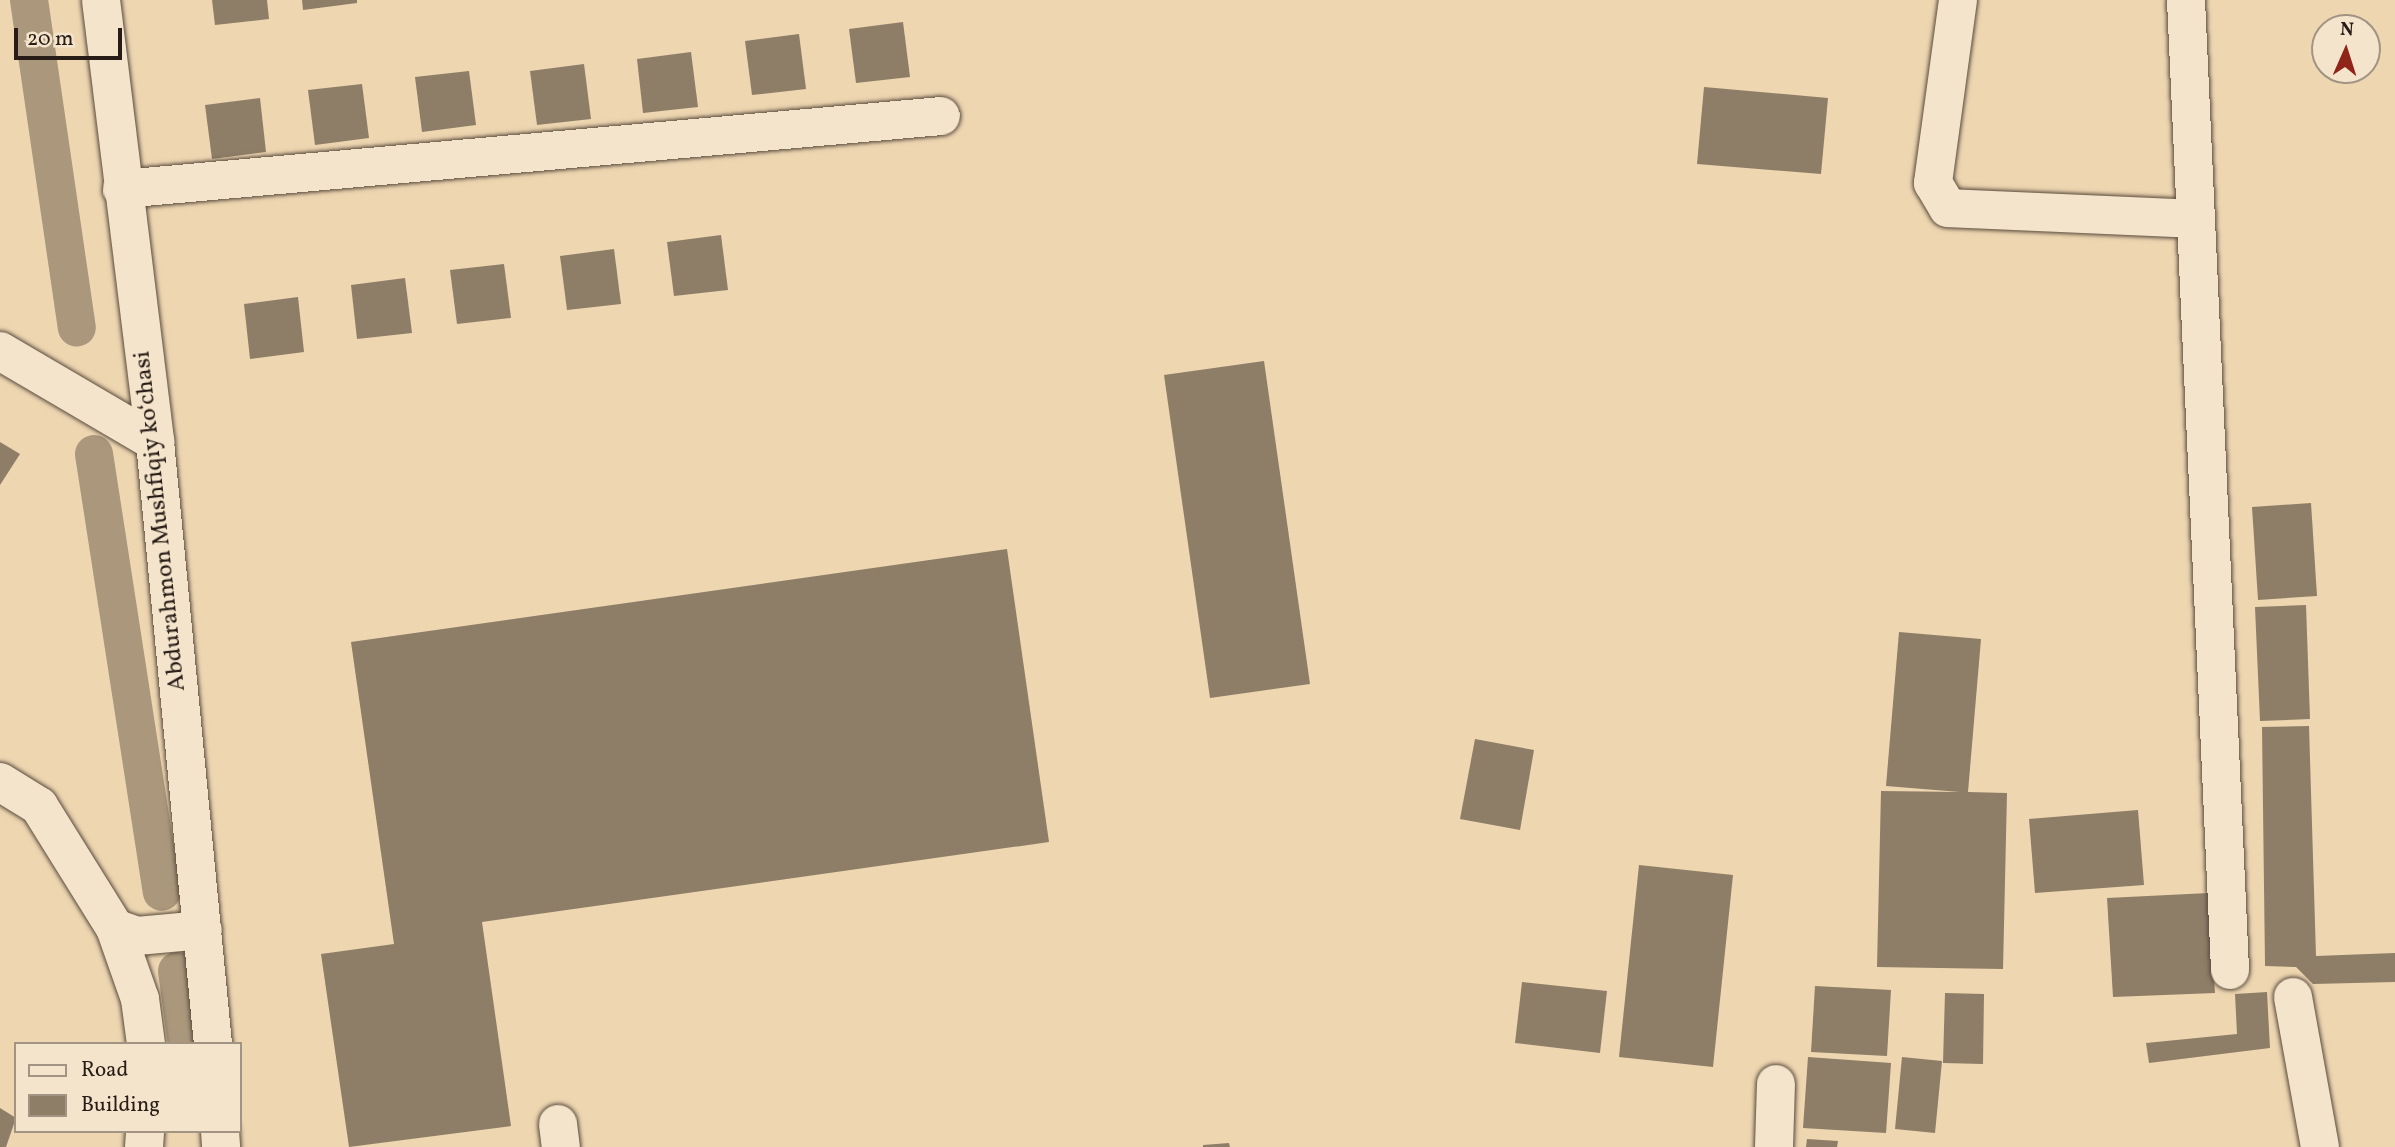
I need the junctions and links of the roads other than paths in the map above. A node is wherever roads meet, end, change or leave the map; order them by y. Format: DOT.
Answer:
graph roads {
  1 [pos="101,0"];
  2 [pos="1958,0"];
  3 [pos="2186,0"];
  4 [pos="941,116"];
  5 [pos="122,189"];
  6 [pos="2196,219"];
  7 [pos="0,351"];
  8 [pos="155,442"];
  9 [pos="0,782"];
  10 [pos="115,928"];
  11 [pos="203,930"];
  12 [pos="2230,970"];
  13 [pos="2293,997"];
  14 [pos="146,1042"];
  15 [pos="213,1042"];
  16 [pos="1776,1084"];
  17 [pos="1774,1147"];
  18 [pos="2320,1147"];
  1 -- 5 [label="street, Abdurahmon Mushfiqiy koʻchasi"];
  2 -- 6 [label="street"];
  3 -- 6 [label="street"];
  4 -- 5 [label="street"];
  5 -- 8 [label="street, Abdurahmon Mushfiqiy koʻchasi"];
  6 -- 12 [label="street"];
  7 -- 8 [label="street"];
  8 -- 11 [label="street, Abdurahmon Mushfiqiy koʻchasi"];
  9 -- 10 [label="street"];
  10 -- 11 [label="street"];
  10 -- 14 [label="street"];
  11 -- 15 [label="street, Abdurahmon Mushfiqiy koʻchasi"];
  13 -- 18 [label="street"];
  16 -- 17 [label="street"];
}
